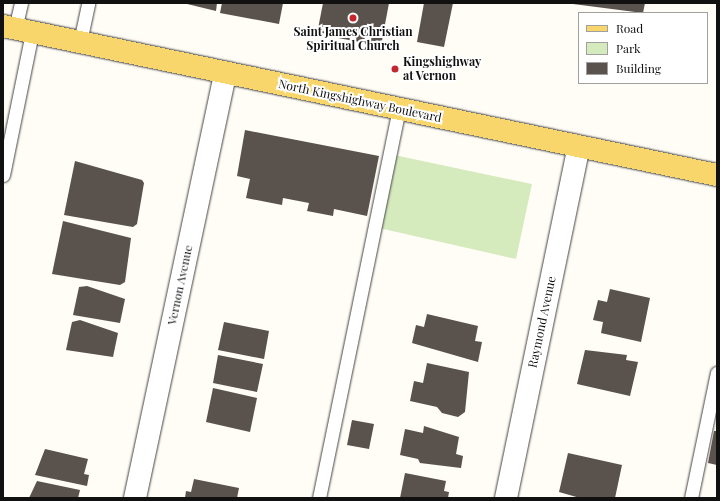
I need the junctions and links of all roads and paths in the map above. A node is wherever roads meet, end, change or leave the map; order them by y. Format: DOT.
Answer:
graph roads {
  1 [pos="21,3"];
  2 [pos="88,3"];
  3 [pos="17,29"];
  4 [pos="80,42"];
  5 [pos="225,73"];
  6 [pos="398,108"];
  7 [pos="578,147"];
  8 [pos="3,175"];
  9 [pos="717,175"];
  10 [pos="717,373"];
  11 [pos="135,498"];
  12 [pos="319,498"];
  13 [pos="506,498"];
  14 [pos="691,498"];
  1 -- 3 [label="lane"];
  2 -- 4 [label="lane"];
  3 -- 4 [label="main road, North Kingshighway Boulevard"];
  3 -- 8 [label="lane"];
  4 -- 5 [label="main road, North Kingshighway Boulevard"];
  5 -- 6 [label="main road, North Kingshighway Boulevard"];
  5 -- 11 [label="street, Vernon Avenue"];
  6 -- 7 [label="main road, North Kingshighway Boulevard"];
  6 -- 12 [label="lane"];
  7 -- 9 [label="main road, North Kingshighway Boulevard"];
  7 -- 13 [label="street, Raymond Avenue"];
  10 -- 14 [label="lane"];
}
